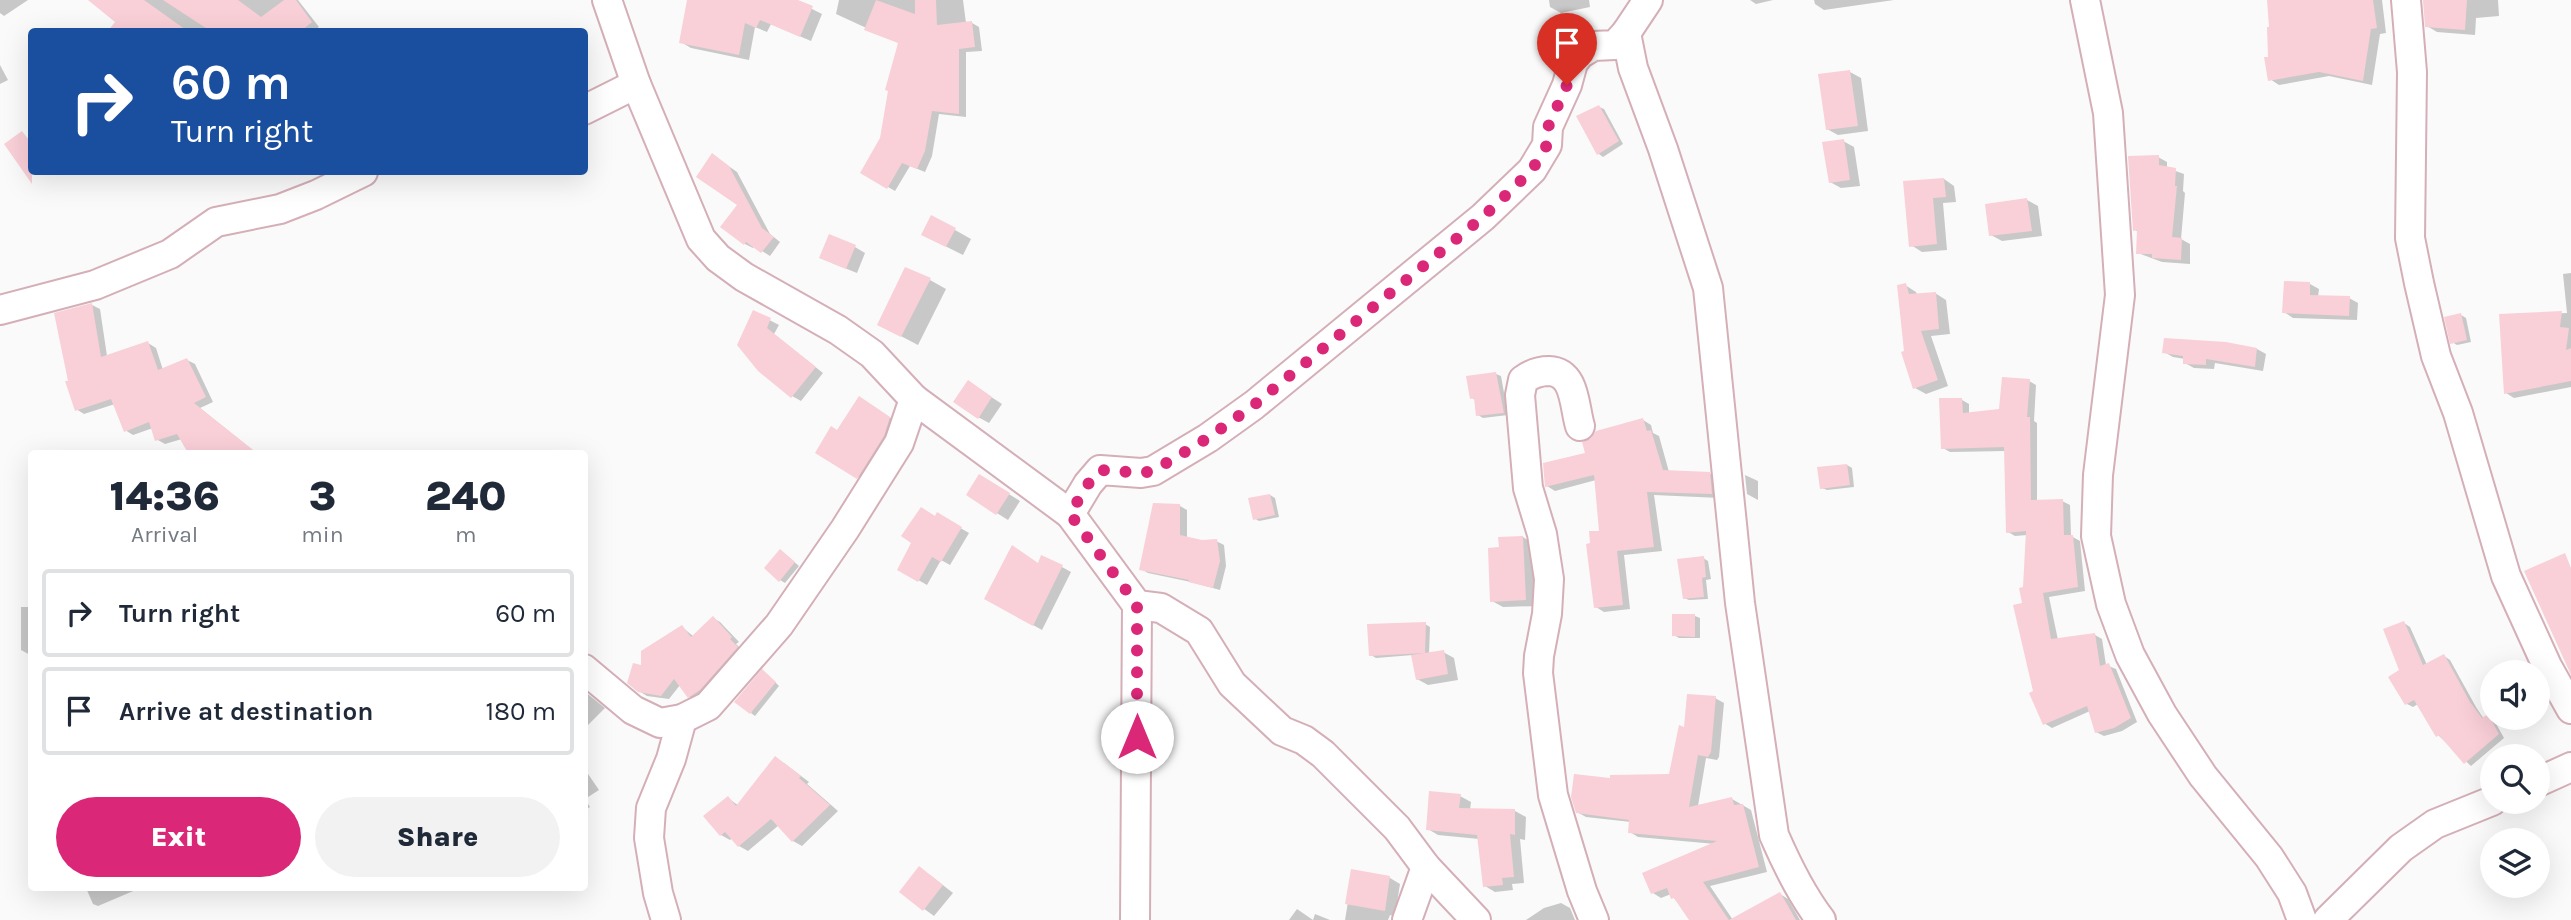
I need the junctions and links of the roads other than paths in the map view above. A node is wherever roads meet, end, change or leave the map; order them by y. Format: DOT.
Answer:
graph roads {
  1 [pos="607,0"];
  2 [pos="1648,0"];
  3 [pos="2085,0"];
  4 [pos="2406,0"];
  5 [pos="1626,33"];
  6 [pos="636,84"];
  7 [pos="588,108"];
  8 [pos="357,175"];
  9 [pos="0,310"];
  10 [pos="914,399"];
  11 [pos="1580,426"];
  12 [pos="1070,514"];
  13 [pos="1137,605"];
  14 [pos="588,672"];
  15 [pos="2571,709"];
  16 [pos="682,719"];
  17 [pos="2571,767"];
  18 [pos="2550,777"];
  19 [pos="2480,806"];
  20 [pos="1426,867"];
  21 [pos="666,920"];
  22 [pos="1135,920"];
  23 [pos="1407,920"];
  24 [pos="1476,920"];
  25 [pos="1594,920"];
  26 [pos="1821,920"];
  27 [pos="2302,920"];
  28 [pos="2328,920"];
  1 -- 6 [label="street"];
  2 -- 5 [label="street"];
  3 -- 27 [label="street"];
  4 -- 15 [label="street"];
  5 -- 12 [label="street"];
  5 -- 26 [label="street"];
  6 -- 7 [label="street"];
  6 -- 10 [label="street"];
  8 -- 9 [label="street"];
  10 -- 12 [label="street"];
  10 -- 16 [label="street"];
  11 -- 25 [label="street"];
  12 -- 13 [label="street"];
  13 -- 20 [label="street"];
  13 -- 22 [label="street"];
  14 -- 16 [label="street"];
  16 -- 21 [label="street"];
  17 -- 18 [label="street"];
  19 -- 28 [label="street"];
  20 -- 23 [label="street"];
  20 -- 24 [label="street"];
}
